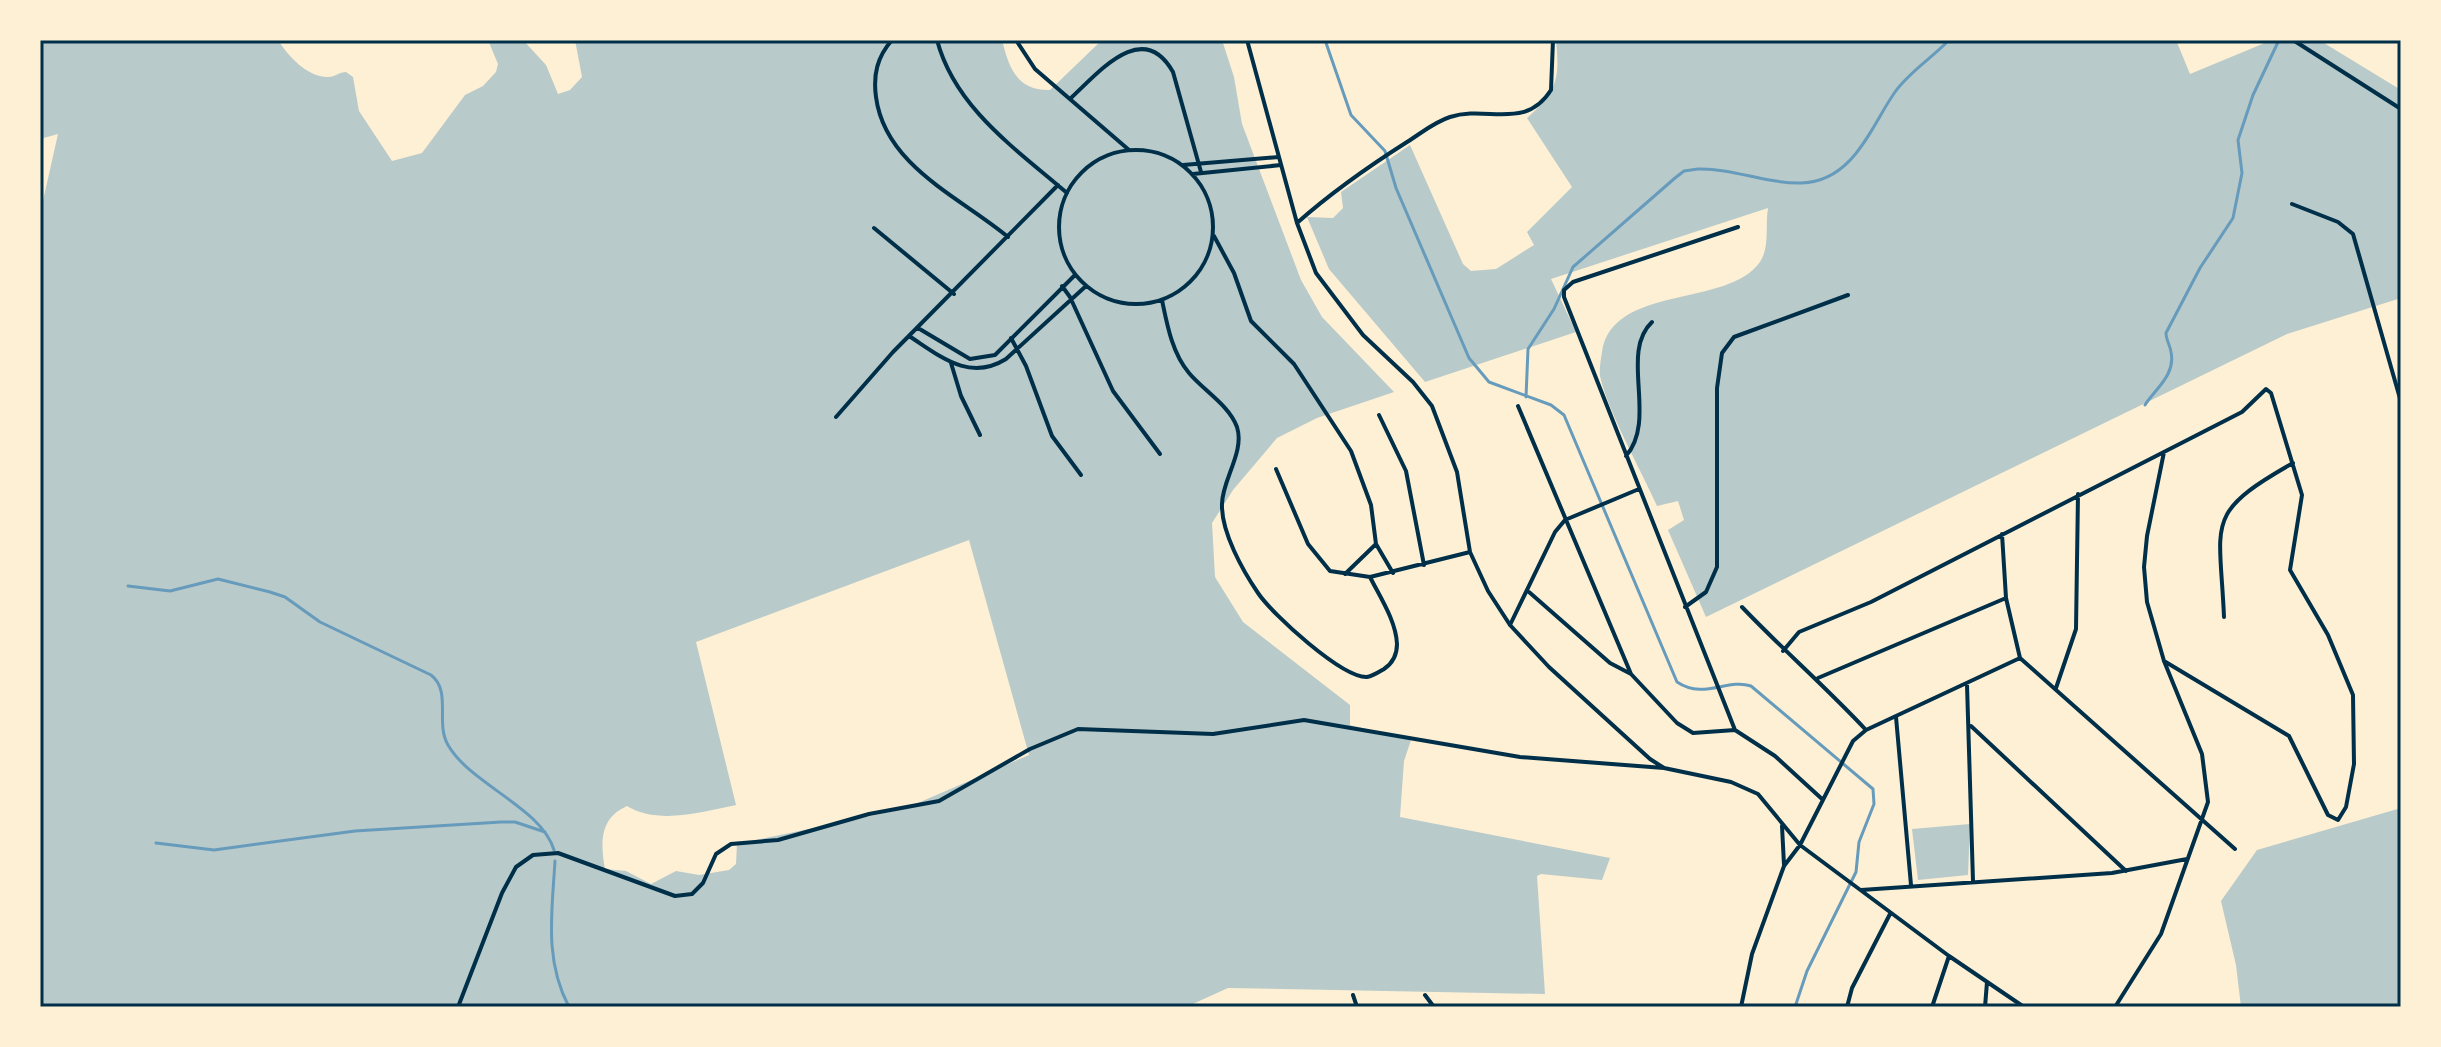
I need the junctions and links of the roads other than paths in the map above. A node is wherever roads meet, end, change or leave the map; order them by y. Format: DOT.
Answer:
graph roads {
  1 [pos="892,40"];
  2 [pos="937,40"];
  3 [pos="1016,40"];
  4 [pos="1247,40"];
  5 [pos="1553,40"];
  6 [pos="2293,40"];
  7 [pos="1072,97"];
  8 [pos="2401,109"];
  9 [pos="1129,150"];
  10 [pos="1279,157"];
  11 [pos="1197,163"];
  12 [pos="1183,165"];
  13 [pos="1281,165"];
  14 [pos="1201,172"];
  15 [pos="1193,174"];
  16 [pos="1058,185"];
  17 [pos="1067,193"];
  18 [pos="2292,204"];
  19 [pos="1297,223"];
  20 [pos="1738,227"];
  21 [pos="874,228"];
  22 [pos="1213,234"];
  23 [pos="1008,237"];
  24 [pos="1075,275"];
  25 [pos="1062,286"];
  26 [pos="1086,286"];
  27 [pos="954,294"];
  28 [pos="1848,295"];
  29 [pos="1070,297"];
  30 [pos="1162,300"];
  31 [pos="1652,322"];
  32 [pos="918,328"];
  33 [pos="909,336"];
  34 [pos="1011,338"];
  35 [pos="1018,348"];
  36 [pos="951,363"];
  37 [pos="2401,402"];
  38 [pos="1518,406"];
  39 [pos="1379,415"];
  40 [pos="836,417"];
  41 [pos="980,435"];
  42 [pos="2164,452"];
  43 [pos="1160,454"];
  44 [pos="1626,456"];
  45 [pos="2294,463"];
  46 [pos="1276,469"];
  47 [pos="1081,475"];
  48 [pos="1639,489"];
  49 [pos="2078,494"];
  50 [pos="1565,520"];
  51 [pos="2002,533"];
  52 [pos="1376,544"];
  53 [pos="1470,552"];
  54 [pos="1424,565"];
  55 [pos="1393,573"];
  56 [pos="1345,574"];
  57 [pos="1370,577"];
  58 [pos="1529,592"];
  59 [pos="2006,598"];
  60 [pos="1685,607"];
  61 [pos="1742,607"];
  62 [pos="2224,617"];
  63 [pos="1510,625"];
  64 [pos="1783,651"];
  65 [pos="2020,658"];
  66 [pos="2164,661"];
  67 [pos="1631,674"];
  68 [pos="1818,678"];
  69 [pos="1967,685"];
  70 [pos="2056,689"];
  71 [pos="1896,717"];
  72 [pos="1971,726"];
  73 [pos="1735,730"];
  74 [pos="1866,730"];
  75 [pos="1664,768"];
  76 [pos="1822,799"];
  77 [pos="2204,818"];
  78 [pos="1782,823"];
  79 [pos="1800,845"];
  80 [pos="2235,849"];
  81 [pos="2187,859"];
  82 [pos="1784,866"];
  83 [pos="2126,871"];
  84 [pos="1973,881"];
  85 [pos="1911,885"];
  86 [pos="1861,890"];
  87 [pos="1890,914"];
  88 [pos="1949,956"];
  89 [pos="1987,982"];
  90 [pos="1353,995"];
  91 [pos="1425,995"];
  92 [pos="458,1007"];
  93 [pos="1357,1007"];
  94 [pos="1434,1007"];
  95 [pos="1741,1007"];
  96 [pos="1847,1007"];
  97 [pos="1932,1007"];
  98 [pos="1985,1007"];
  99 [pos="2024,1007"];
  100 [pos="2115,1007"];
  1 -- 23 [label="street"];
  2 -- 16 [label="street"];
  3 -- 7 [label="street"];
  4 -- 10 [label="street"];
  5 -- 19 [label="street"];
  6 -- 8 [label="street"];
  7 -- 9 [label="street"];
  7 -- 11 [label="street"];
  9 -- 12 [label="street"];
  9 -- 17 [label="street"];
  10 -- 11 [label="street"];
  10 -- 13 [label="street"];
  11 -- 12 [label="street"];
  11 -- 14 [label="street"];
  12 -- 15 [label="street"];
  13 -- 14 [label="street"];
  13 -- 19 [label="street"];
  14 -- 15 [label="street"];
  15 -- 22 [label="street"];
  16 -- 17 [label="street"];
  16 -- 23 [label="street"];
  17 -- 24 [label="street"];
  18 -- 37 [label="street"];
  19 -- 53 [label="street"];
  20 -- 44 [label="street"];
  21 -- 27 [label="street"];
  22 -- 30 [label="street"];
  22 -- 52 [label="street"];
  23 -- 27 [label="street"];
  24 -- 25 [label="street"];
  24 -- 26 [label="street"];
  25 -- 29 [label="street"];
  25 -- 34 [label="street"];
  26 -- 29 [label="street"];
  26 -- 30 [label="street"];
  27 -- 32 [label="street"];
  28 -- 60 [label="street"];
  29 -- 35 [label="street"];
  29 -- 43 [label="street"];
  30 -- 57 [label="street"];
  31 -- 44 [label="street"];
  32 -- 33 [label="street"];
  32 -- 34 [label="street"];
  33 -- 36 [label="street"];
  33 -- 40 [label="street"];
  34 -- 35 [label="street"];
  35 -- 36 [label="street"];
  35 -- 47 [label="street"];
  36 -- 41 [label="street"];
  38 -- 50 [label="street"];
  39 -- 54 [label="street"];
  42 -- 45 [label="street"];
  42 -- 49 [label="street"];
  42 -- 66 [label="street"];
  44 -- 48 [label="street"];
  45 -- 62 [label="street"];
  45 -- 66 [label="street"];
  46 -- 56 [label="street"];
  48 -- 50 [label="street"];
  48 -- 60 [label="street"];
  49 -- 51 [label="street"];
  49 -- 70 [label="street"];
  50 -- 58 [label="street"];
  50 -- 67 [label="street"];
  51 -- 59 [label="street"];
  51 -- 64 [label="street"];
  52 -- 55 [label="street"];
  52 -- 56 [label="street"];
  53 -- 54 [label="street"];
  53 -- 63 [label="street"];
  54 -- 55 [label="street"];
  55 -- 57 [label="street"];
  56 -- 57 [label="street"];
  58 -- 63 [label="street"];
  58 -- 67 [label="street"];
  59 -- 65 [label="street"];
  59 -- 68 [label="street"];
  60 -- 73 [label="street"];
  61 -- 64 [label="street"];
  63 -- 75 [label="street"];
  64 -- 68 [label="street"];
  65 -- 69 [label="street"];
  65 -- 70 [label="street"];
  66 -- 77 [label="street"];
  67 -- 73 [label="street"];
  68 -- 74 [label="street"];
  69 -- 71 [label="street"];
  69 -- 72 [label="street"];
  70 -- 77 [label="street"];
  71 -- 74 [label="street"];
  71 -- 85 [label="street"];
  72 -- 83 [label="street"];
  72 -- 84 [label="street"];
  73 -- 76 [label="street"];
  74 -- 76 [label="street"];
  75 -- 78 [label="street"];
  75 -- 92 [label="street"];
  76 -- 79 [label="street"];
  77 -- 80 [label="street"];
  77 -- 81 [label="street"];
  78 -- 79 [label="street"];
  78 -- 82 [label="street"];
  79 -- 82 [label="street"];
  79 -- 86 [label="street"];
  81 -- 83 [label="street"];
  81 -- 100 [label="street"];
  82 -- 95 [label="street"];
  83 -- 84 [label="street"];
  84 -- 85 [label="street"];
  85 -- 86 [label="street"];
  86 -- 87 [label="street"];
  87 -- 88 [label="street"];
  87 -- 96 [label="street"];
  88 -- 89 [label="street"];
  88 -- 97 [label="street"];
  89 -- 98 [label="street"];
  89 -- 99 [label="street"];
  90 -- 93 [label="street"];
  91 -- 94 [label="street"];
}
